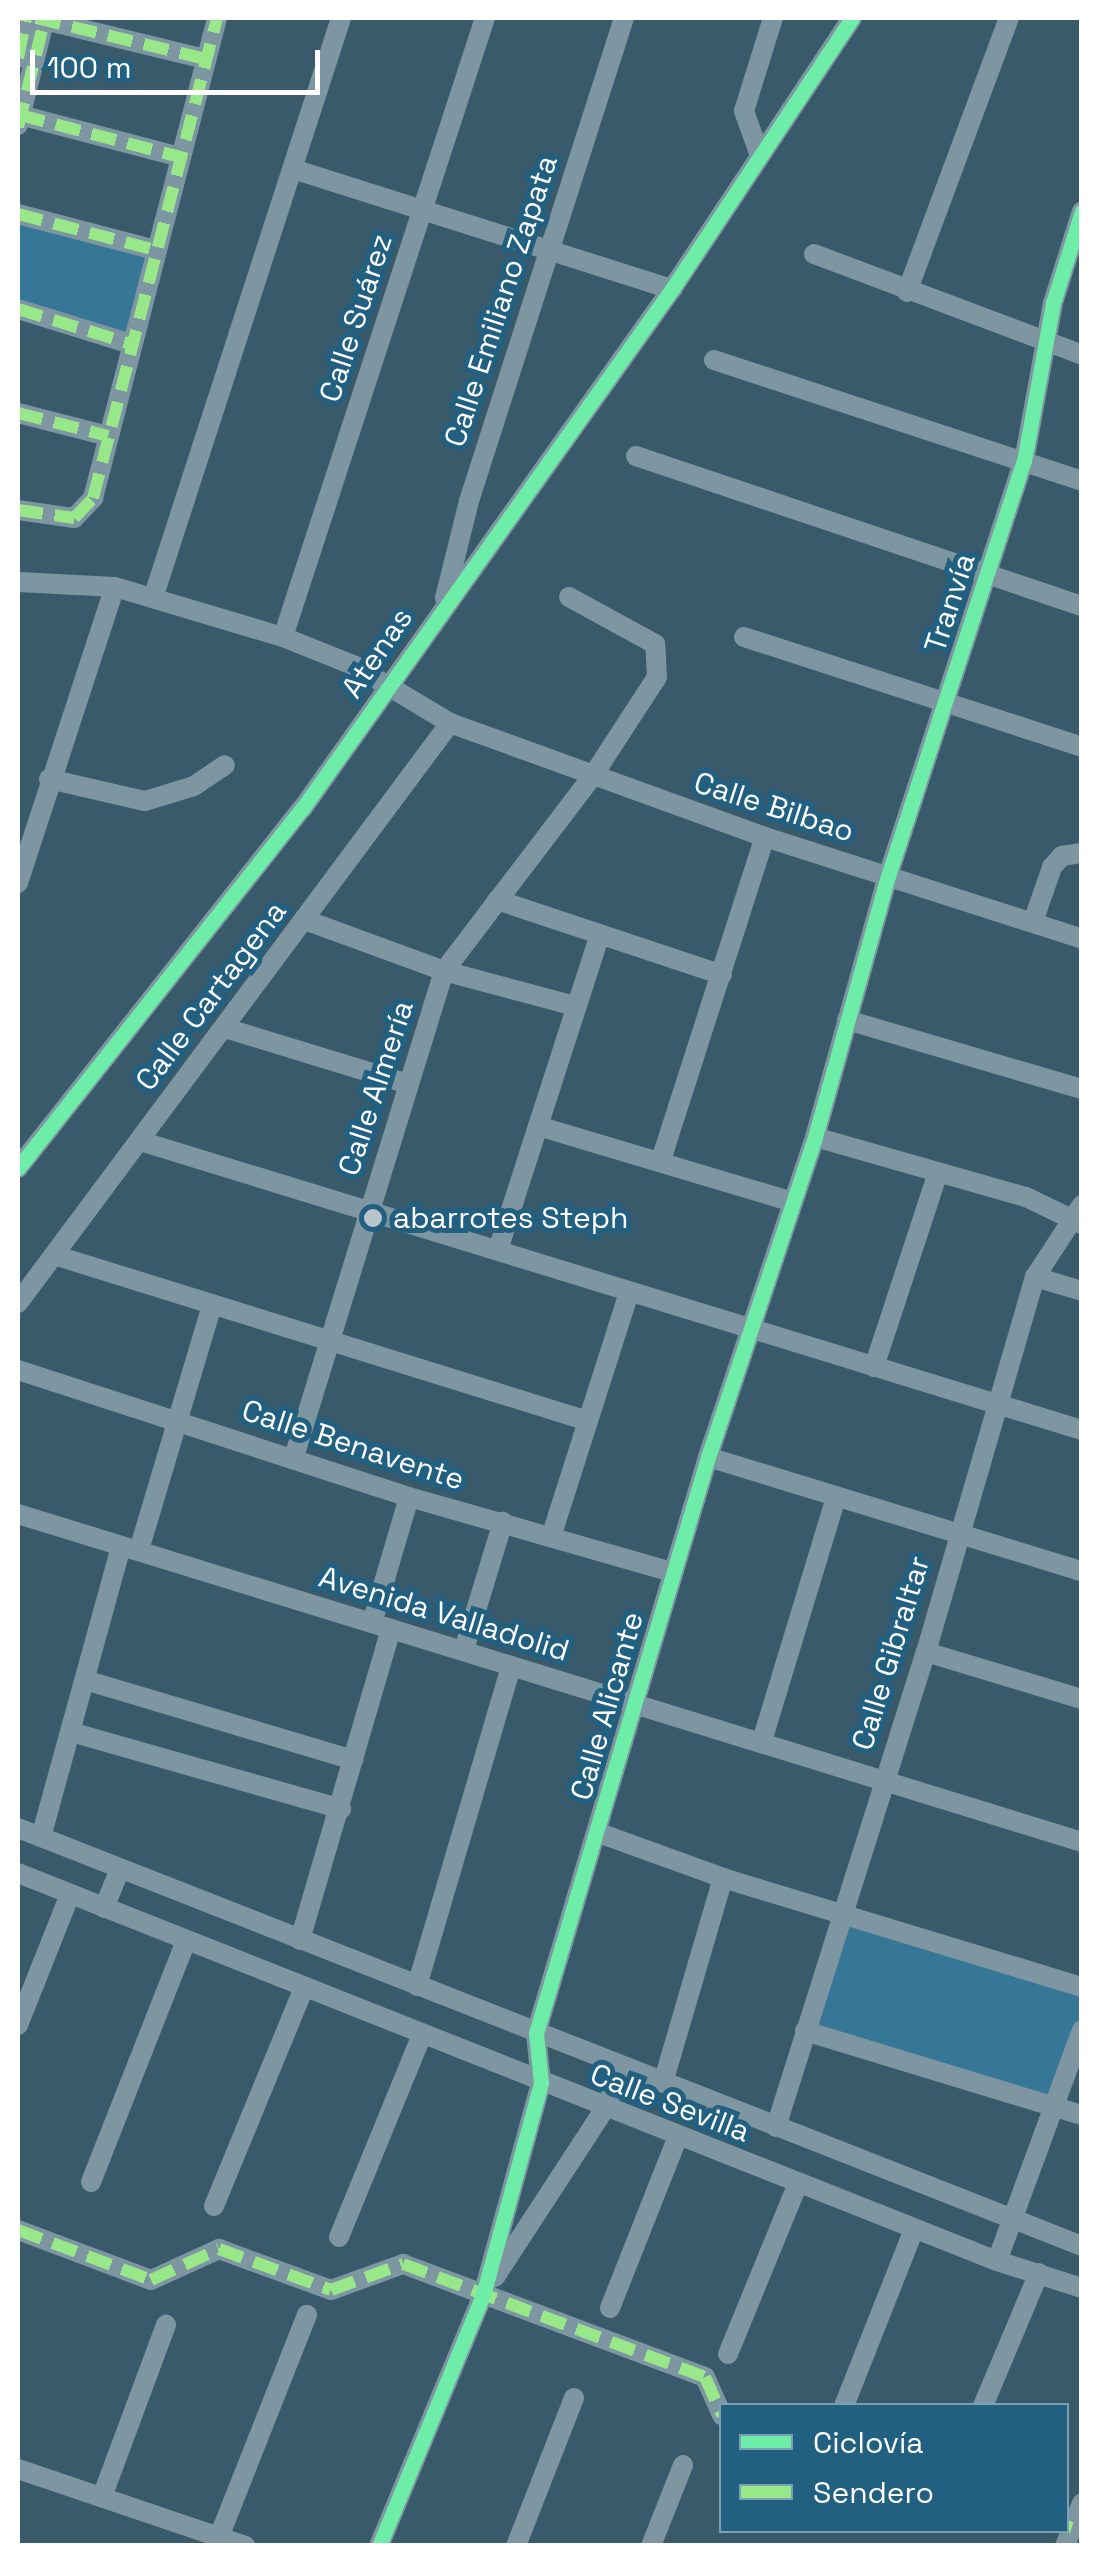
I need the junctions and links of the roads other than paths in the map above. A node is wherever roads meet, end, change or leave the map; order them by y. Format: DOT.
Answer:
graph roads {
  1 [pos="38,18"];
  2 [pos="216,18"];
  3 [pos="341,18"];
  4 [pos="485,18"];
  5 [pos="624,18"];
  6 [pos="772,18"];
  7 [pos="852,18"];
  8 [pos="1009,18"];
  9 [pos="19,47"];
  10 [pos="206,59"];
  11 [pos="19,121"];
  12 [pos="760,153"];
  13 [pos="180,157"];
  14 [pos="293,169"];
  15 [pos="1082,211"];
  16 [pos="422,212"];
  17 [pos="18,214"];
  18 [pos="155,250"];
  19 [pos="549,250"];
  20 [pos="814,254"];
  21 [pos="672,289"];
  22 [pos="907,292"];
  23 [pos="18,309"];
  24 [pos="1045,341"];
  25 [pos="131,344"];
  26 [pos="1082,355"];
  27 [pos="714,360"];
  28 [pos="18,413"];
  29 [pos="108,436"];
  30 [pos="636,456"];
  31 [pos="1024,462"];
  32 [pos="1082,480"];
  33 [pos="18,510"];
  34 [pos="988,577"];
  35 [pos="18,582"];
  36 [pos="115,587"];
  37 [pos="154,596"];
  38 [pos="570,597"];
  39 [pos="443,604"];
  40 [pos="1082,606"];
  41 [pos="744,637"];
  42 [pos="283,638"];
  43 [pos="387,684"];
  44 [pos="946,704"];
  45 [pos="450,723"];
  46 [pos="1082,747"];
  47 [pos="226,765"];
  48 [pos="592,777"];
  49 [pos="48,779"];
  50 [pos="765,838"];
  51 [pos="1082,853"];
  52 [pos="888,876"];
  53 [pos="18,883"];
  54 [pos="497,900"];
  55 [pos="305,920"];
  56 [pos="1033,922"];
  57 [pos="599,937"];
  58 [pos="1082,939"];
  59 [pos="444,971"];
  60 [pos="722,975"];
  61 [pos="576,1006"];
  62 [pos="848,1020"];
  63 [pos="225,1028"];
  64 [pos="408,1084"];
  65 [pos="1082,1089"];
  66 [pos="538,1126"];
  67 [pos="815,1137"];
  68 [pos="140,1140"];
  69 [pos="660,1160"];
  70 [pos="18,1168"];
  71 [pos="938,1172"];
  72 [pos="793,1202"];
  73 [pos="368,1210"];
  74 [pos="1080,1217"];
  75 [pos="498,1250"];
  76 [pos="54,1255"];
  77 [pos="1035,1278"];
  78 [pos="1082,1291"];
  79 [pos="629,1293"];
  80 [pos="18,1303"];
  81 [pos="211,1309"];
  82 [pos="752,1326"];
  83 [pos="330,1345"];
  84 [pos="874,1367"];
  85 [pos="18,1370"];
  86 [pos="994,1404"];
  87 [pos="178,1420"];
  88 [pos="588,1421"];
  89 [pos="1082,1430"];
  90 [pos="294,1456"];
  91 [pos="708,1457"];
  92 [pos="409,1497"];
  93 [pos="836,1497"];
  94 [pos="18,1514"];
  95 [pos="503,1522"];
  96 [pos="957,1534"];
  97 [pos="551,1537"];
  98 [pos="130,1549"];
  99 [pos="1082,1571"];
  100 [pos="672,1572"];
  101 [pos="381,1626"];
  102 [pos="464,1650"];
  103 [pos="926,1652"];
  104 [pos="511,1667"];
  105 [pos="85,1680"];
  106 [pos="1082,1700"];
  107 [pos="638,1704"];
  108 [pos="71,1732"];
  109 [pos="762,1741"];
  110 [pos="353,1760"];
  111 [pos="884,1778"];
  112 [pos="341,1809"];
  113 [pos="18,1828"];
  114 [pos="599,1833"];
  115 [pos="41,1837"];
  116 [pos="1082,1842"];
  117 [pos="120,1869"];
  118 [pos="18,1873"];
  119 [pos="722,1878"];
  120 [pos="70,1894"];
  121 [pos="104,1908"];
  122 [pos="840,1914"];
  123 [pos="300,1940"];
  124 [pos="186,1941"];
  125 [pos="417,1986"];
  126 [pos="1082,1986"];
  127 [pos="304,1988"];
  128 [pos="18,2026"];
  129 [pos="1082,2030"];
  130 [pos="805,2031"];
  131 [pos="536,2033"];
  132 [pos="422,2036"];
  133 [pos="622,2066"];
  134 [pos="541,2083"];
  135 [pos="663,2083"];
  136 [pos="1051,2106"];
  137 [pos="606,2107"];
  138 [pos="1082,2115"];
  139 [pos="776,2127"];
  140 [pos="678,2136"];
  141 [pos="91,2182"];
  142 [pos="798,2183"];
  143 [pos="214,2206"];
  144 [pos="1014,2221"];
  145 [pos="914,2229"];
  146 [pos="18,2230"];
  147 [pos="339,2237"];
  148 [pos="1082,2246"];
  149 [pos="997,2261"];
  150 [pos="1039,2273"];
  151 [pos="1082,2288"];
  152 [pos="482,2295"];
  153 [pos="610,2308"];
  154 [pos="306,2315"];
  155 [pos="166,2324"];
  156 [pos="728,2354"];
  157 [pos="574,2398"];
  158 [pos="845,2403"];
  159 [pos="983,2403"];
  160 [pos="719,2408"];
  161 [pos="683,2465"];
  162 [pos="18,2469"];
  163 [pos="102,2497"];
  164 [pos="1082,2504"];
  165 [pos="1069,2531"];
  166 [pos="219,2537"];
  167 [pos="245,2546"];
  168 [pos="380,2546"];
  169 [pos="516,2546"];
  170 [pos="650,2546"];
  1 -- 9 [label="street"];
  1 -- 10 [label="street"];
  1 -- 11 [label="street"];
  2 -- 10 [label="street"];
  3 -- 14 [label="street"];
  4 -- 16 [label="street, Calle Suárez"];
  5 -- 19 [label="street, Calle Emiliano Zapata"];
  6 -- 12 [label="street"];
  7 -- 12 [label="street, Atenas"];
  8 -- 22 [label="street"];
  10 -- 13 [label="street"];
  11 -- 13 [label="street"];
  12 -- 21 [label="street, Atenas"];
  13 -- 18 [label="street"];
  14 -- 16 [label="street"];
  14 -- 37 [label="street"];
  15 -- 24 [label="street, Tranvía"];
  16 -- 19 [label="street"];
  16 -- 42 [label="street, Calle Suárez"];
  17 -- 18 [label="street"];
  18 -- 25 [label="street"];
  19 -- 21 [label="street"];
  19 -- 39 [label="street, Calle Emiliano Zapata"];
  20 -- 22 [label="street"];
  21 -- 39 [label="street, Atenas"];
  22 -- 24 [label="street"];
  23 -- 25 [label="street"];
  24 -- 26 [label="street"];
  24 -- 31 [label="street, Tranvía"];
  25 -- 29 [label="street"];
  27 -- 31 [label="street"];
  28 -- 29 [label="street"];
  29 -- 33 [label="street"];
  30 -- 34 [label="street"];
  31 -- 32 [label="street"];
  31 -- 34 [label="street, Tranvía"];
  34 -- 40 [label="street"];
  34 -- 44 [label="street, Tranvía"];
  35 -- 36 [label="street, Calle Bilbao"];
  36 -- 37 [label="street, Calle Bilbao"];
  36 -- 49 [label="street"];
  37 -- 42 [label="street, Calle Bilbao"];
  38 -- 48 [label="street, Calle Almería"];
  39 -- 43 [label="street, Atenas"];
  41 -- 44 [label="street"];
  42 -- 43 [label="street, Calle Bilbao"];
  43 -- 45 [label="street, Calle Bilbao"];
  43 -- 70 [label="street, Atenas"];
  44 -- 46 [label="street"];
  44 -- 52 [label="street, Tranvía"];
  45 -- 48 [label="street, Calle Bilbao"];
  45 -- 55 [label="street, Calle Cartagena"];
  47 -- 49 [label="street"];
  48 -- 50 [label="street, Calle Bilbao"];
  48 -- 54 [label="street, Calle Almería"];
  49 -- 53 [label="street"];
  50 -- 52 [label="street, Calle Bilbao"];
  50 -- 60 [label="street"];
  51 -- 56 [label="street"];
  52 -- 56 [label="street, Calle Bilbao"];
  52 -- 62 [label="street, Calle Alicante"];
  54 -- 57 [label="street"];
  54 -- 59 [label="street, Calle Almería"];
  55 -- 59 [label="street"];
  55 -- 63 [label="street, Calle Cartagena"];
  56 -- 58 [label="street, Calle Bilbao"];
  57 -- 60 [label="street"];
  57 -- 61 [label="street"];
  59 -- 61 [label="street"];
  59 -- 64 [label="street, Calle Almería"];
  60 -- 69 [label="street"];
  61 -- 66 [label="street"];
  62 -- 65 [label="street"];
  62 -- 67 [label="street, Calle Alicante"];
  63 -- 64 [label="street"];
  63 -- 68 [label="street, Calle Cartagena"];
  64 -- 73 [label="street, Calle Almería"];
  66 -- 69 [label="street"];
  66 -- 75 [label="street"];
  67 -- 71 [label="street"];
  67 -- 72 [label="street, Calle Alicante"];
  68 -- 73 [label="street"];
  68 -- 76 [label="street, Calle Cartagena"];
  69 -- 72 [label="street"];
  71 -- 74 [label="street"];
  71 -- 84 [label="street"];
  72 -- 82 [label="street, Calle Alicante"];
  73 -- 75 [label="street"];
  73 -- 83 [label="street, Calle Almería"];
  74 -- 77 [label="street, Calle Gibraltar"];
  75 -- 79 [label="street"];
  76 -- 80 [label="street, Calle Cartagena"];
  76 -- 81 [label="street"];
  77 -- 78 [label="street"];
  77 -- 86 [label="street, Calle Gibraltar"];
  79 -- 82 [label="street"];
  79 -- 88 [label="street"];
  81 -- 83 [label="street"];
  81 -- 87 [label="street"];
  82 -- 84 [label="street"];
  82 -- 91 [label="street, Calle Alicante"];
  83 -- 88 [label="street"];
  83 -- 90 [label="street, Calle Almería"];
  84 -- 86 [label="street"];
  85 -- 87 [label="street, Calle Benavente"];
  86 -- 89 [label="street"];
  86 -- 96 [label="street, Calle Gibraltar"];
  87 -- 90 [label="street, Calle Benavente"];
  87 -- 98 [label="street"];
  88 -- 97 [label="street"];
  90 -- 92 [label="street, Calle Benavente"];
  91 -- 93 [label="street"];
  91 -- 100 [label="street, Calle Alicante"];
  92 -- 95 [label="street, Calle Benavente"];
  92 -- 101 [label="street"];
  93 -- 96 [label="street"];
  93 -- 109 [label="street"];
  94 -- 98 [label="street, Avenida Valladolid"];
  95 -- 97 [label="street, Calle Benavente"];
  95 -- 102 [label="street"];
  96 -- 99 [label="street"];
  96 -- 103 [label="street, Calle Gibraltar"];
  97 -- 100 [label="street, Calle Benavente"];
  98 -- 101 [label="street, Avenida Valladolid"];
  98 -- 105 [label="street"];
  100 -- 107 [label="street, Calle Alicante"];
  101 -- 102 [label="street, Avenida Valladolid"];
  101 -- 110 [label="street"];
  102 -- 104 [label="street, Avenida Valladolid"];
  103 -- 106 [label="street"];
  103 -- 111 [label="street, Calle Gibraltar"];
  104 -- 107 [label="street, Avenida Valladolid"];
  104 -- 125 [label="street"];
  105 -- 108 [label="street"];
  105 -- 110 [label="street"];
  107 -- 109 [label="street, Avenida Valladolid"];
  107 -- 114 [label="street, Calle Alicante"];
  108 -- 112 [label="street"];
  108 -- 115 [label="street"];
  109 -- 111 [label="street, Avenida Valladolid"];
  110 -- 112 [label="street"];
  111 -- 116 [label="street, Avenida Valladolid"];
  111 -- 122 [label="street, Calle Gibraltar"];
  112 -- 123 [label="street"];
  113 -- 115 [label="street, Calle Sevilla"];
  114 -- 119 [label="street"];
  114 -- 131 [label="street, Calle Alicante"];
  115 -- 117 [label="street, Calle Sevilla"];
  117 -- 121 [label="street"];
  117 -- 123 [label="street, Calle Sevilla"];
  118 -- 120 [label="street, Calle Sevilla"];
  119 -- 122 [label="street"];
  119 -- 135 [label="street"];
  120 -- 121 [label="street, Calle Sevilla"];
  120 -- 128 [label="street"];
  121 -- 124 [label="street, Calle Sevilla"];
  122 -- 126 [label="street"];
  122 -- 130 [label="street, Calle Gibraltar"];
  123 -- 125 [label="street, Calle Sevilla"];
  124 -- 127 [label="street, Calle Sevilla"];
  124 -- 141 [label="street"];
  125 -- 131 [label="street, Calle Sevilla"];
  127 -- 132 [label="street, Calle Sevilla"];
  127 -- 143 [label="street"];
  129 -- 136 [label="street"];
  130 -- 136 [label="street"];
  130 -- 139 [label="street, Calle Gibraltar"];
  131 -- 133 [label="street, Calle Sevilla"];
  131 -- 134 [label="street, Calle Alicante"];
  132 -- 134 [label="street, Calle Sevilla"];
  132 -- 147 [label="street"];
  133 -- 135 [label="street, Calle Sevilla"];
  133 -- 137 [label="street, Calle Alicante"];
  134 -- 137 [label="street, Calle Sevilla"];
  134 -- 152 [label="street, Calle Alicante"];
  135 -- 139 [label="street, Calle Sevilla"];
  136 -- 138 [label="street"];
  136 -- 144 [label="street"];
  137 -- 140 [label="street, Calle Sevilla"];
  137 -- 152 [label="street, Calle Alicante"];
  139 -- 144 [label="street, Calle Sevilla"];
  140 -- 142 [label="street, Calle Sevilla"];
  140 -- 153 [label="street"];
  142 -- 145 [label="street, Calle Sevilla"];
  142 -- 156 [label="street"];
  144 -- 148 [label="street, Calle Sevilla"];
  144 -- 149 [label="street"];
  145 -- 149 [label="street, Calle Sevilla"];
  145 -- 158 [label="street"];
  146 -- 152 [label="street"];
  149 -- 150 [label="street, Calle Sevilla"];
  150 -- 151 [label="street, Calle Sevilla"];
  150 -- 159 [label="street"];
  152 -- 160 [label="street"];
  152 -- 168 [label="street, Calle Alicante"];
  154 -- 166 [label="street"];
  155 -- 163 [label="street"];
  157 -- 169 [label="street"];
  161 -- 170 [label="street"];
  162 -- 163 [label="street"];
  163 -- 166 [label="street"];
  164 -- 165 [label="street"];
  166 -- 167 [label="street"];
}
